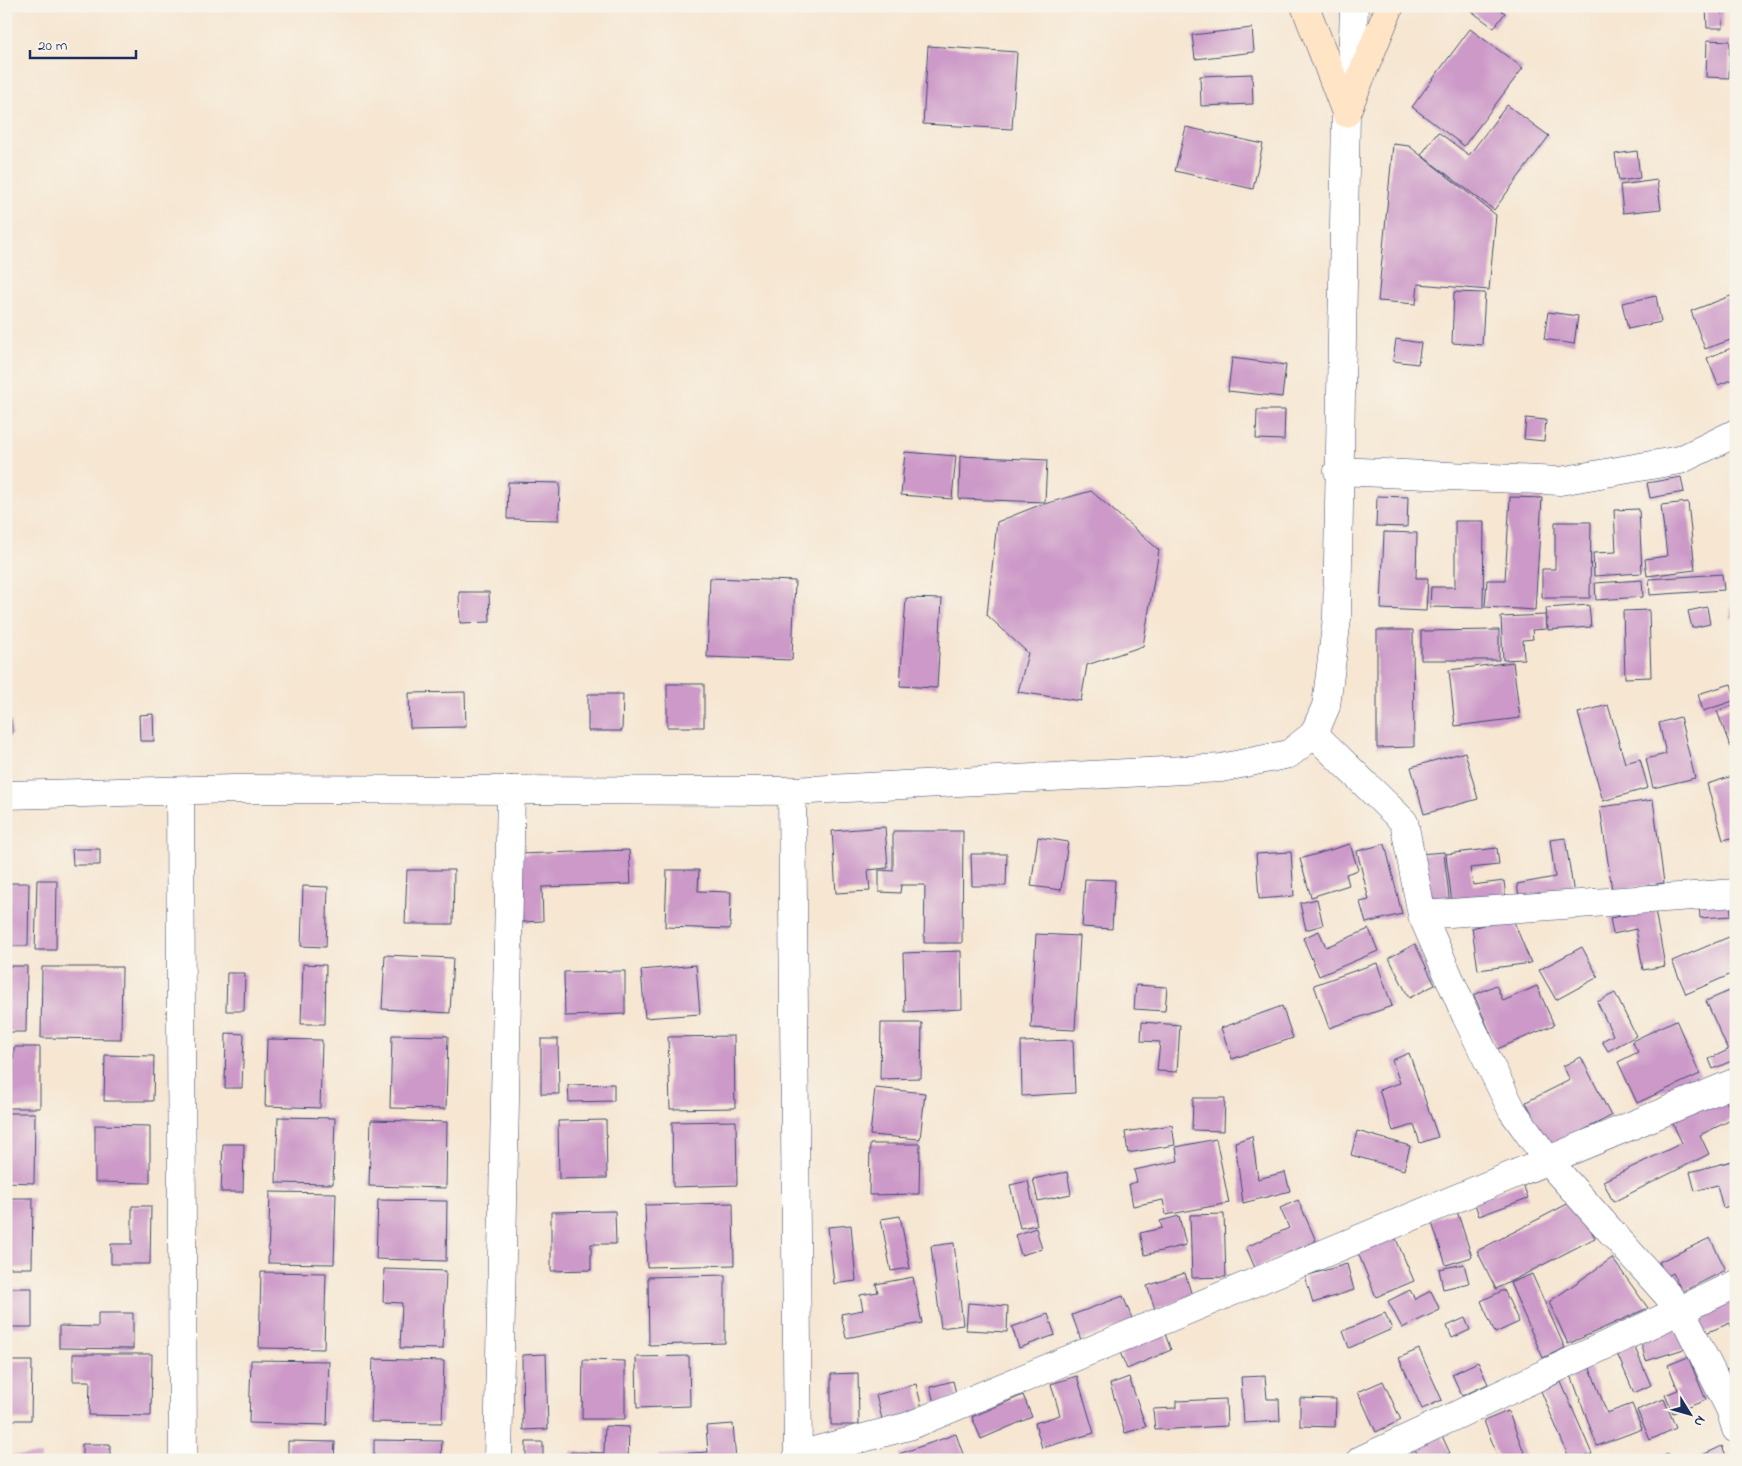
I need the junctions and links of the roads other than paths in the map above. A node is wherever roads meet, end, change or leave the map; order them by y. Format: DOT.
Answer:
graph roads {
  1 [pos="1305,6"];
  2 [pos="1335,6"];
  3 [pos="1354,6"];
  4 [pos="1390,6"];
  5 [pos="1346,113"];
  6 [pos="1736,433"];
  7 [pos="1338,471"];
  8 [pos="1314,734"];
  9 [pos="512,790"];
  10 [pos="792,791"];
  11 [pos="180,792"];
  12 [pos="6,795"];
  13 [pos="1736,893"];
  14 [pos="1422,915"];
  15 [pos="1736,1082"];
  16 [pos="1549,1162"];
  17 [pos="1736,1284"];
  18 [pos="1680,1309"];
  19 [pos="1736,1429"];
  20 [pos="1400,1452"];
  21 [pos="798,1458"];
  22 [pos="183,1460"];
  23 [pos="498,1460"];
  24 [pos="1361,1460"];
  1 -- 5 [label="main road"];
  2 -- 5 [label="street"];
  3 -- 5 [label="street"];
  4 -- 5 [label="main road"];
  5 -- 7 [label="street"];
  6 -- 7 [label="street"];
  7 -- 8 [label="street"];
  8 -- 10 [label="street"];
  8 -- 14 [label="street"];
  9 -- 10 [label="street"];
  9 -- 11 [label="street"];
  9 -- 23 [label="street"];
  10 -- 21 [label="street"];
  11 -- 12 [label="street"];
  11 -- 22 [label="street"];
  13 -- 14 [label="street"];
  14 -- 16 [label="street"];
  15 -- 16 [label="street"];
  16 -- 18 [label="street"];
  16 -- 21 [label="street"];
  17 -- 18 [label="street"];
  18 -- 19 [label="street"];
  18 -- 20 [label="street"];
  20 -- 24 [label="street"];
}
